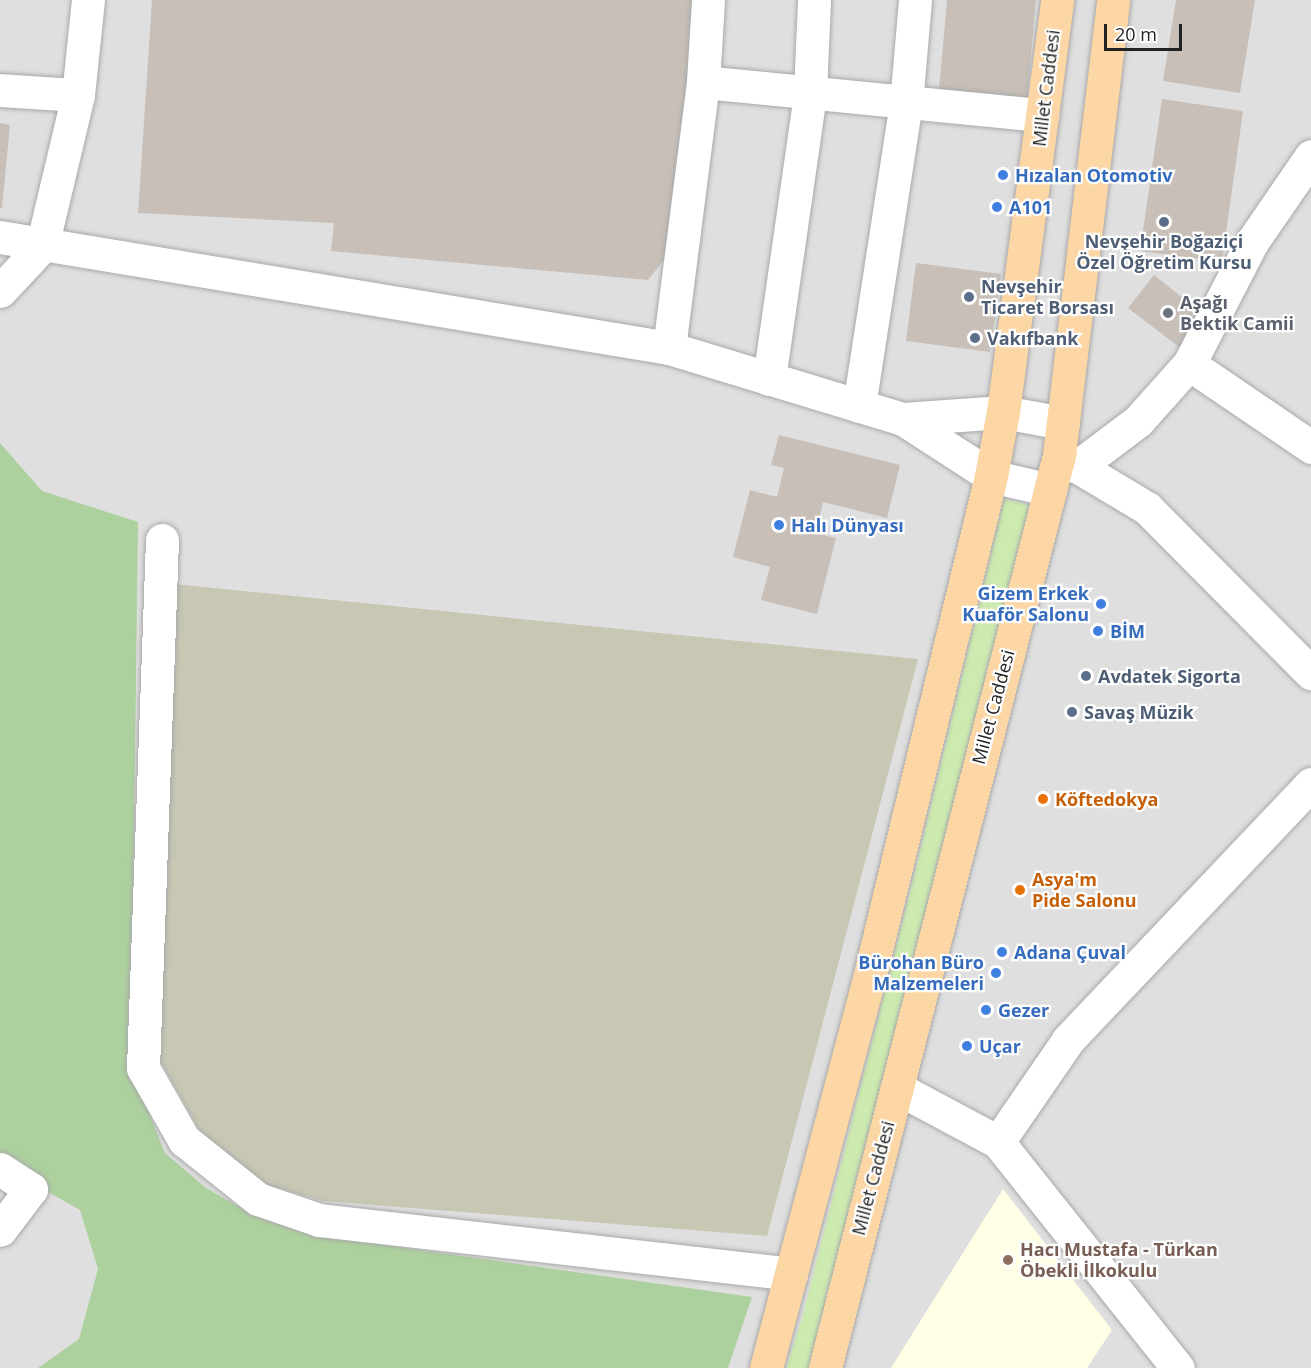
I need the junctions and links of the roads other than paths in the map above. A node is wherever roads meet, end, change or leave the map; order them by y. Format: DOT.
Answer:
graph roads {
  1 [pos="88,0"];
  2 [pos="708,0"];
  3 [pos="814,0"];
  4 [pos="915,0"];
  5 [pos="1057,0"];
  6 [pos="1113,0"];
  7 [pos="704,82"];
  8 [pos="0,90"];
  9 [pos="810,93"];
  10 [pos="78,95"];
  11 [pos="906,103"];
  12 [pos="1042,115"];
  13 [pos="1311,156"];
  14 [pos="0,237"];
  15 [pos="42,246"];
  16 [pos="0,291"];
  17 [pos="669,348"];
  18 [pos="1189,364"];
  19 [pos="769,379"];
  20 [pos="859,406"];
  21 [pos="1003,412"];
  22 [pos="903,419"];
  23 [pos="1311,447"];
  24 [pos="1066,448"];
  25 [pos="991,476"];
  26 [pos="1050,490"];
  27 [pos="162,540"];
  28 [pos="1311,673"];
  29 [pos="1311,784"];
  30 [pos="897,1088"];
  31 [pos="998,1142"];
  32 [pos="0,1170"];
  33 [pos="0,1230"];
  34 [pos="791,1274"];
  35 [pos="766,1368"];
  36 [pos="825,1368"];
  37 [pos="1178,1368"];
  1 -- 10 [label="street"];
  2 -- 7 [label="street"];
  3 -- 9 [label="street"];
  4 -- 11 [label="street"];
  5 -- 12 [label="main road, Millet Caddesi"];
  6 -- 24 [label="main road, Millet Caddesi"];
  7 -- 9 [label="street"];
  7 -- 17 [label="street"];
  8 -- 10 [label="street"];
  9 -- 11 [label="street"];
  9 -- 19 [label="street"];
  10 -- 15 [label="street"];
  11 -- 12 [label="street"];
  11 -- 20 [label="street"];
  12 -- 21 [label="main road, Millet Caddesi"];
  13 -- 18 [label="street"];
  14 -- 15 [label="street"];
  15 -- 16 [label="street"];
  15 -- 17 [label="street"];
  17 -- 19 [label="street"];
  18 -- 23 [label="street"];
  18 -- 24 [label="street"];
  19 -- 20 [label="street"];
  20 -- 22 [label="street"];
  21 -- 22 [label="street"];
  21 -- 24 [label="street"];
  21 -- 25 [label="main road, Millet Caddesi"];
  22 -- 25 [label="street"];
  24 -- 26 [label="main road, Millet Caddesi"];
  24 -- 28 [label="street"];
  25 -- 26 [label="street"];
  25 -- 34 [label="main road, Millet Caddesi"];
  26 -- 30 [label="main road, Millet Caddesi"];
  27 -- 34 [label="street"];
  29 -- 31 [label="street"];
  30 -- 31 [label="street"];
  30 -- 36 [label="main road, Millet Caddesi"];
  31 -- 37 [label="street"];
  32 -- 33 [label="street"];
  34 -- 35 [label="main road, Millet Caddesi"];
}
